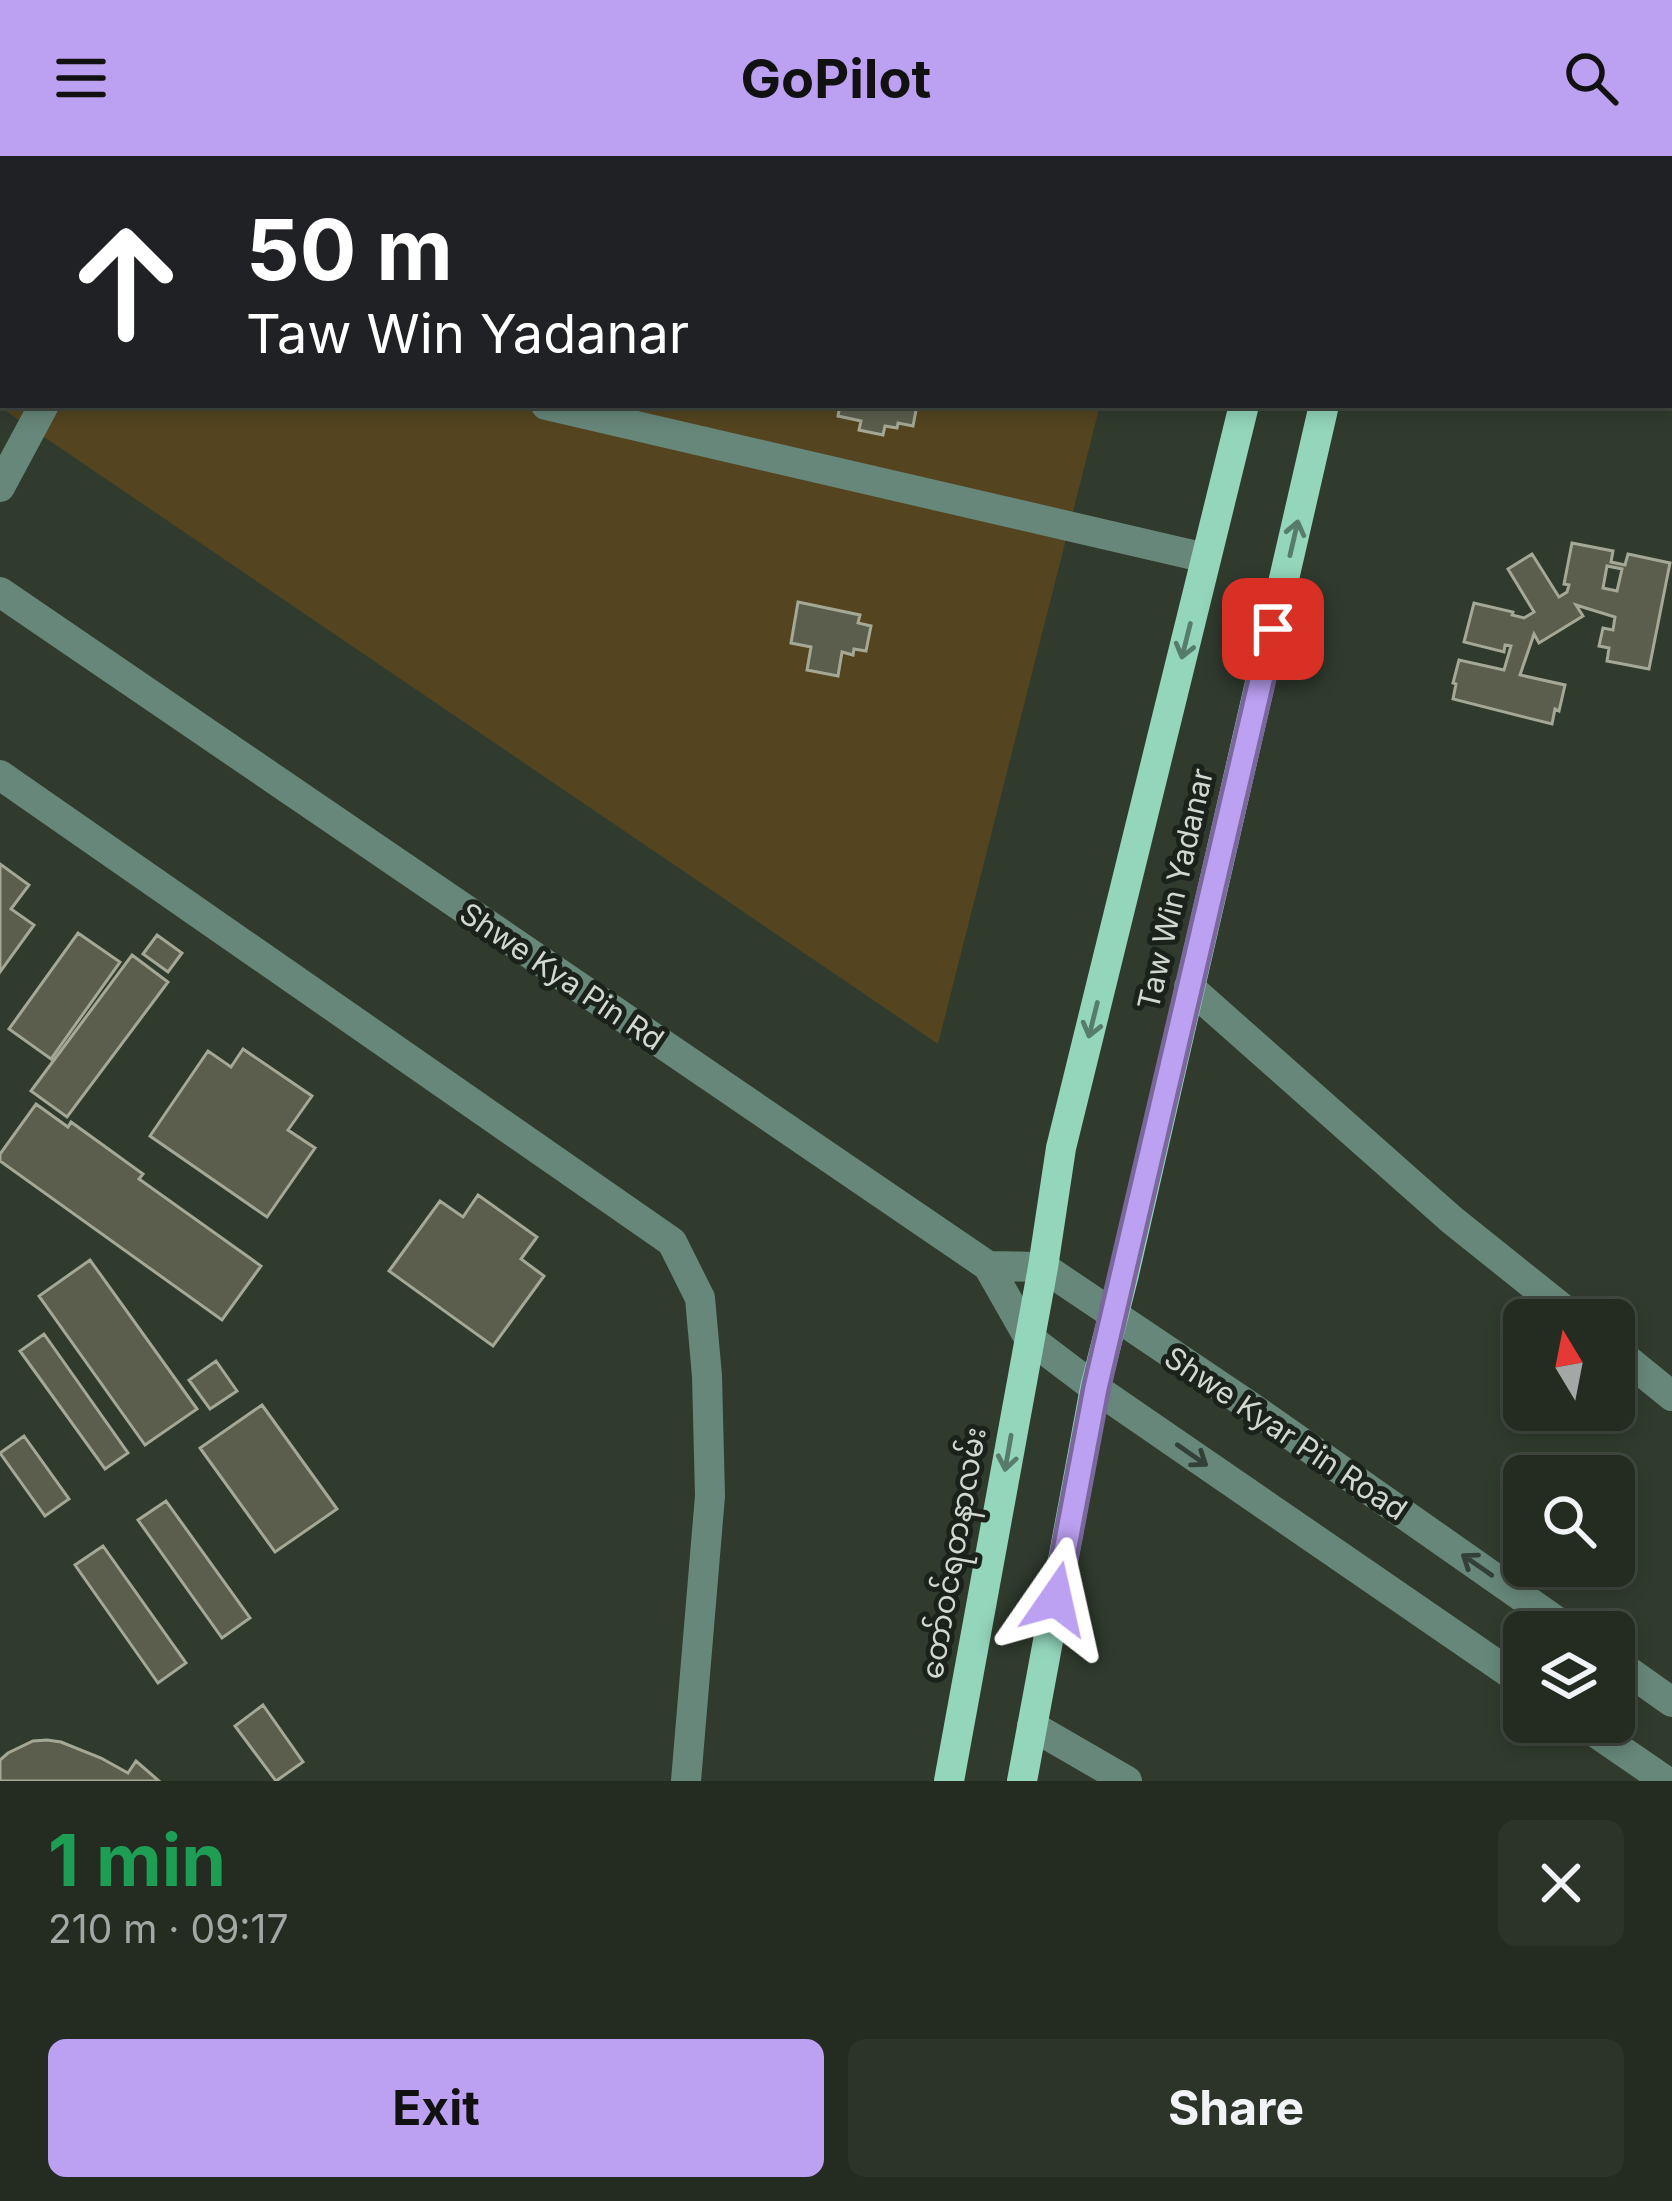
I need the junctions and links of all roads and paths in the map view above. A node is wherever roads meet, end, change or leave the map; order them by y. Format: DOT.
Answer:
graph roads {
  1 [pos="42,408"];
  2 [pos="559,408"];
  3 [pos="1243,408"];
  4 [pos="1323,408"];
  5 [pos="0,487"];
  6 [pos="1206,558"];
  7 [pos="0,592"];
  8 [pos="0,775"];
  9 [pos="1190,987"];
  10 [pos="988,1266"];
  11 [pos="1043,1267"];
  12 [pos="1551,1299"];
  13 [pos="1114,1316"];
  14 [pos="1029,1338"];
  15 [pos="1635,1366"];
  16 [pos="1096,1388"];
  17 [pos="1672,1396"];
  18 [pos="1542,1611"];
  19 [pos="1503,1669"];
  20 [pos="1635,1676"];
  21 [pos="1672,1702"];
  22 [pos="1032,1726"];
  23 [pos="1611,1743"];
  24 [pos="686,1781"];
  25 [pos="949,1781"];
  26 [pos="1022,1781"];
  27 [pos="1126,1781"];
  28 [pos="1666,1781"];
  1 -- 5 [label="street"];
  2 -- 6 [label="street"];
  3 -- 6 [label="main road, Taw Win Yadanar"];
  9 -- 4 [label="main road, Taw Win Yadanar, one-way"];
  6 -- 11 [label="main road, Taw Win Yadanar, one-way"];
  7 -- 10 [label="street, Shwe Kya Pin Rd"];
  8 -- 24 [label="street"];
  9 -- 12 [label="street"];
  9 -- 13 [label="main road, Taw Win Yadanar"];
  10 -- 11 [label="street"];
  10 -- 14 [label="street, Shwe Kya Pin Rd"];
  11 -- 13 [label="street, Shwe Kyar Pin Road"];
  11 -- 14 [label="main road, Taw Win Yadanar"];
  13 -- 16 [label="main road, Taw Win Yadanar"];
  18 -- 13 [label="street, Shwe Kyar Pin Road, one-way"];
  14 -- 16 [label="street, Shwe Kya Pin Rd"];
  14 -- 25 [label="main road, တော်ဝင်ရတနာလမ်း, one-way"];
  15 -- 17 [label="street"];
  16 -- 19 [label="street, one-way"];
  16 -- 22 [label="main road"];
  20 -- 21 [label="street"];
  22 -- 26 [label="main road"];
  22 -- 27 [label="street"];
  23 -- 28 [label="street"];
}
